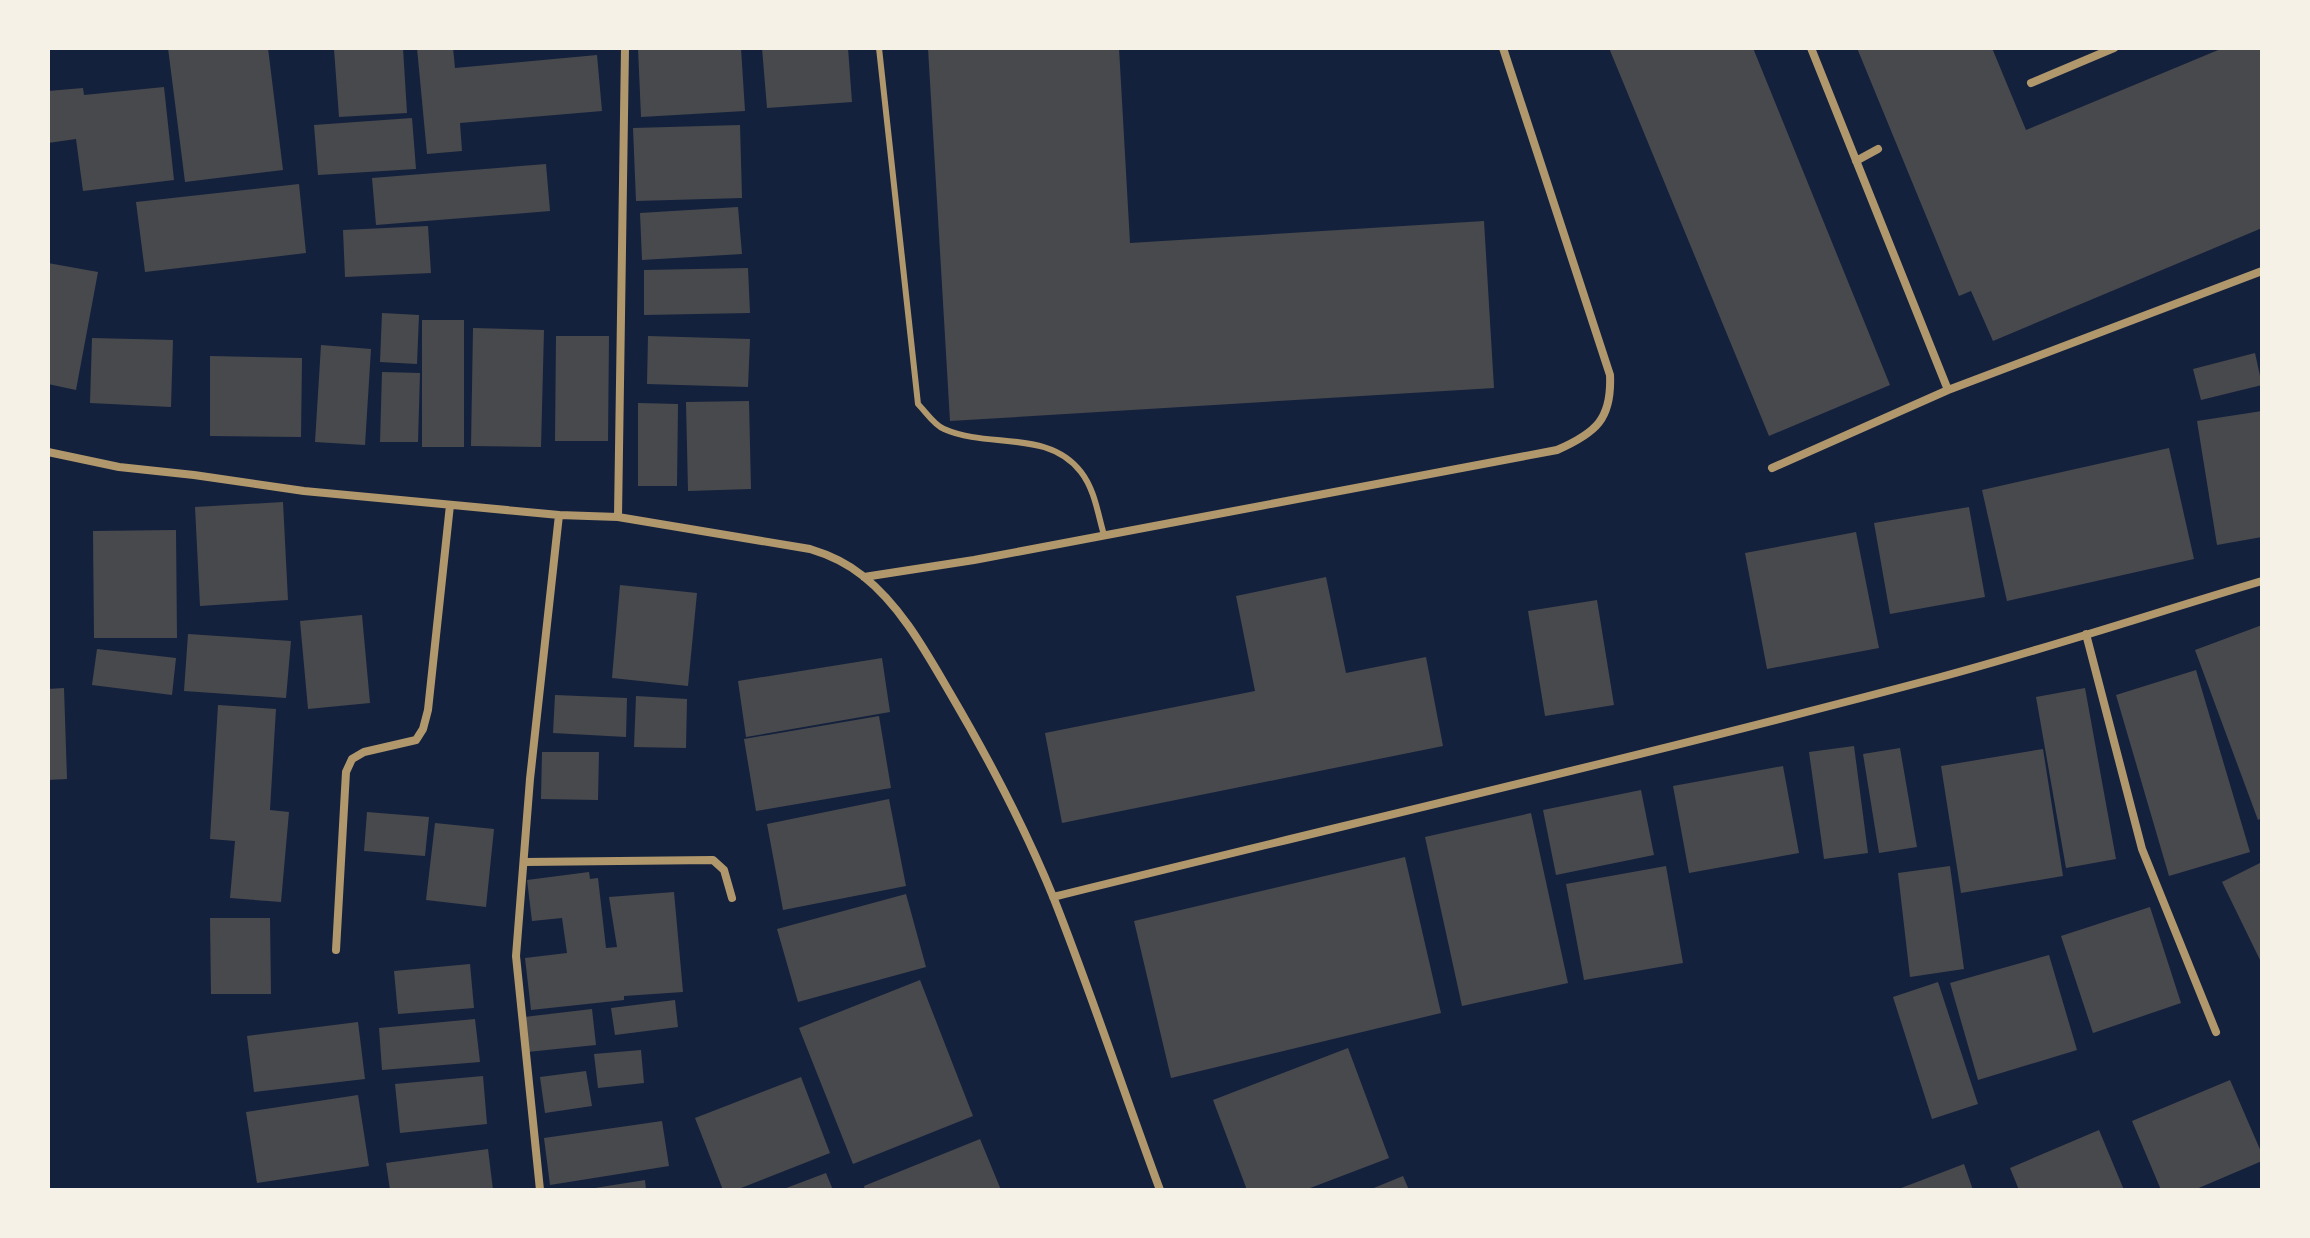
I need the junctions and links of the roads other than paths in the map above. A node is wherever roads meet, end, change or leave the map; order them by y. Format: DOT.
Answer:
graph roads {
  1 [pos="625,48"];
  2 [pos="879,48"];
  3 [pos="1503,48"];
  4 [pos="1811,48"];
  5 [pos="2114,48"];
  6 [pos="2031,83"];
  7 [pos="1878,149"];
  8 [pos="1856,161"];
  9 [pos="2262,271"];
  10 [pos="1948,390"];
  11 [pos="48,452"];
  12 [pos="1772,468"];
  13 [pos="450,505"];
  14 [pos="559,515"];
  15 [pos="618,517"];
  16 [pos="1104,535"];
  17 [pos="864,577"];
  18 [pos="2262,581"];
  19 [pos="2086,634"];
  20 [pos="525,862"];
  21 [pos="1053,897"];
  22 [pos="732,898"];
  23 [pos="336,950"];
  24 [pos="2216,1032"];
  25 [pos="540,1190"];
  26 [pos="1160,1190"];
  1 -- 15 [label="street"];
  2 -- 16 [label="lane"];
  3 -- 16 [label="street"];
  4 -- 8 [label="street"];
  5 -- 6 [label="street"];
  7 -- 8 [label="street"];
  8 -- 10 [label="street"];
  9 -- 10 [label="street"];
  10 -- 12 [label="street"];
  11 -- 13 [label="street"];
  13 -- 14 [label="street"];
  13 -- 23 [label="street"];
  14 -- 15 [label="street"];
  14 -- 20 [label="street"];
  15 -- 17 [label="street"];
  16 -- 17 [label="street"];
  17 -- 21 [label="street"];
  18 -- 19 [label="street"];
  19 -- 21 [label="street"];
  19 -- 24 [label="street"];
  20 -- 22 [label="street"];
  20 -- 25 [label="street"];
  21 -- 26 [label="street"];
}
